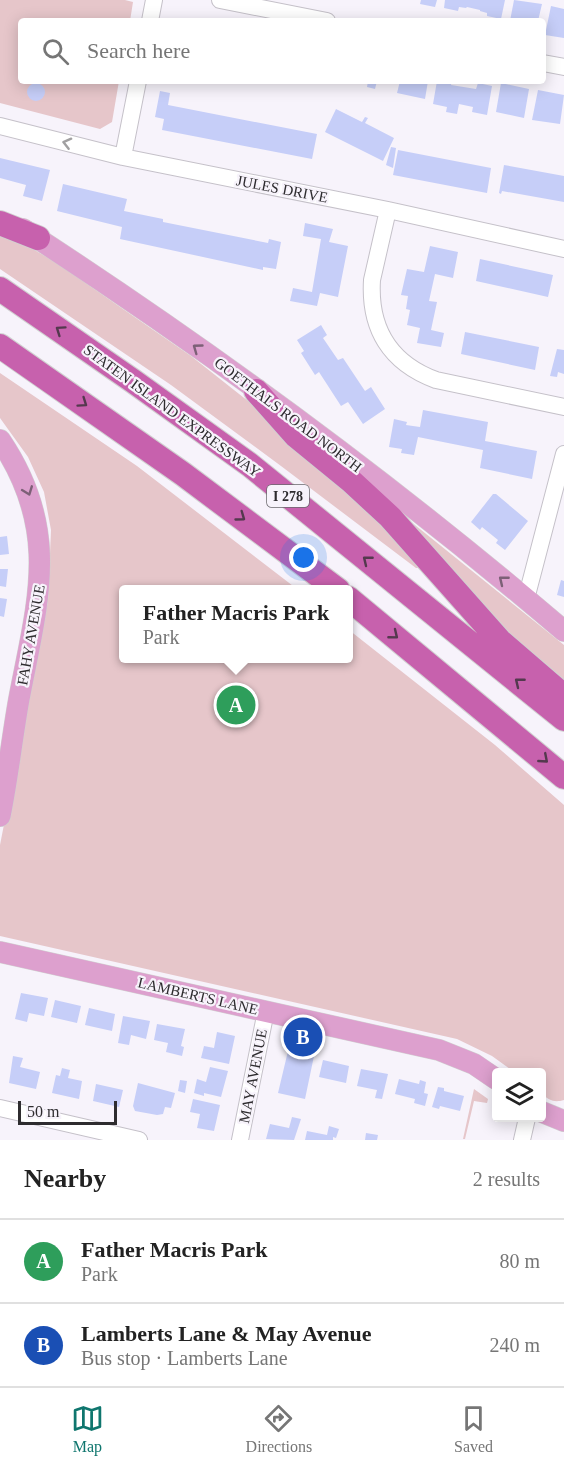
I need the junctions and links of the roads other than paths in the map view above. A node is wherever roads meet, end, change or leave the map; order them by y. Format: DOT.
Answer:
graph roads {
  1 [pos="154,0"];
  2 [pos="220,0"];
  3 [pos="151,18"];
  4 [pos="312,18"];
  5 [pos="546,64"];
  6 [pos="564,67"];
  7 [pos="137,84"];
  8 [pos="0,126"];
  9 [pos="123,157"];
  10 [pos="388,210"];
  11 [pos="0,213"];
  12 [pos="0,223"];
  13 [pos="38,238"];
  14 [pos="564,249"];
  15 [pos="0,289"];
  16 [pos="0,346"];
  17 [pos="256,391"];
  18 [pos="564,407"];
  19 [pos="0,440"];
  20 [pos="564,454"];
  21 [pos="331,585"];
  22 [pos="526,599"];
  23 [pos="353,602"];
  24 [pos="564,631"];
  25 [pos="564,696"];
  26 [pos="564,719"];
  27 [pos="14,730"];
  28 [pos="0,766"];
  29 [pos="564,777"];
  30 [pos="0,816"];
  31 [pos="0,952"];
  32 [pos="266,1011"];
  33 [pos="492,1076"];
  34 [pos="0,1108"];
  35 [pos="546,1114"];
  36 [pos="564,1121"];
  37 [pos="526,1122"];
  38 [pos="140,1140"];
  39 [pos="240,1140"];
  40 [pos="522,1140"];
  1 -- 3 [label="street"];
  2 -- 4 [label="street"];
  5 -- 6 [label="street"];
  7 -- 9 [label="street"];
  9 -- 8 [label="street, JULES DRIVE, one-way"];
  9 -- 10 [label="street, JULES DRIVE"];
  10 -- 14 [label="street, JULES DRIVE"];
  10 -- 18 [label="street"];
  11 -- 13 [label="main road, GOETHALS ROAD NORTH"];
  12 -- 13 [label="highway"];
  17 -- 13 [label="main road, GOETHALS ROAD NORTH, one-way"];
  26 -- 15 [label="highway, STATEN ISLAND EXPRESSWAY / I 278, one-way"];
  16 -- 21 [label="highway, one-way"];
  22 -- 17 [label="main road, GOETHALS ROAD NORTH, one-way"];
  17 -- 25 [label="highway"];
  19 -- 27 [label="main road, FAHY AVENUE, one-way"];
  20 -- 22 [label="street"];
  22 -- 24 [label="main road, GOETHALS ROAD NORTH"];
  23 -- 29 [label="highway, one-way"];
  27 -- 28 [label="main road, FAHY AVENUE"];
  27 -- 30 [label="main road, FAHY AVENUE"];
  31 -- 32 [label="main road, LAMBERTS LANE"];
  32 -- 33 [label="main road, LAMBERTS LANE"];
  32 -- 39 [label="street, MAY AVENUE"];
  34 -- 38 [label="street"];
  35 -- 36 [label="main road"];
  37 -- 40 [label="street"];
}
